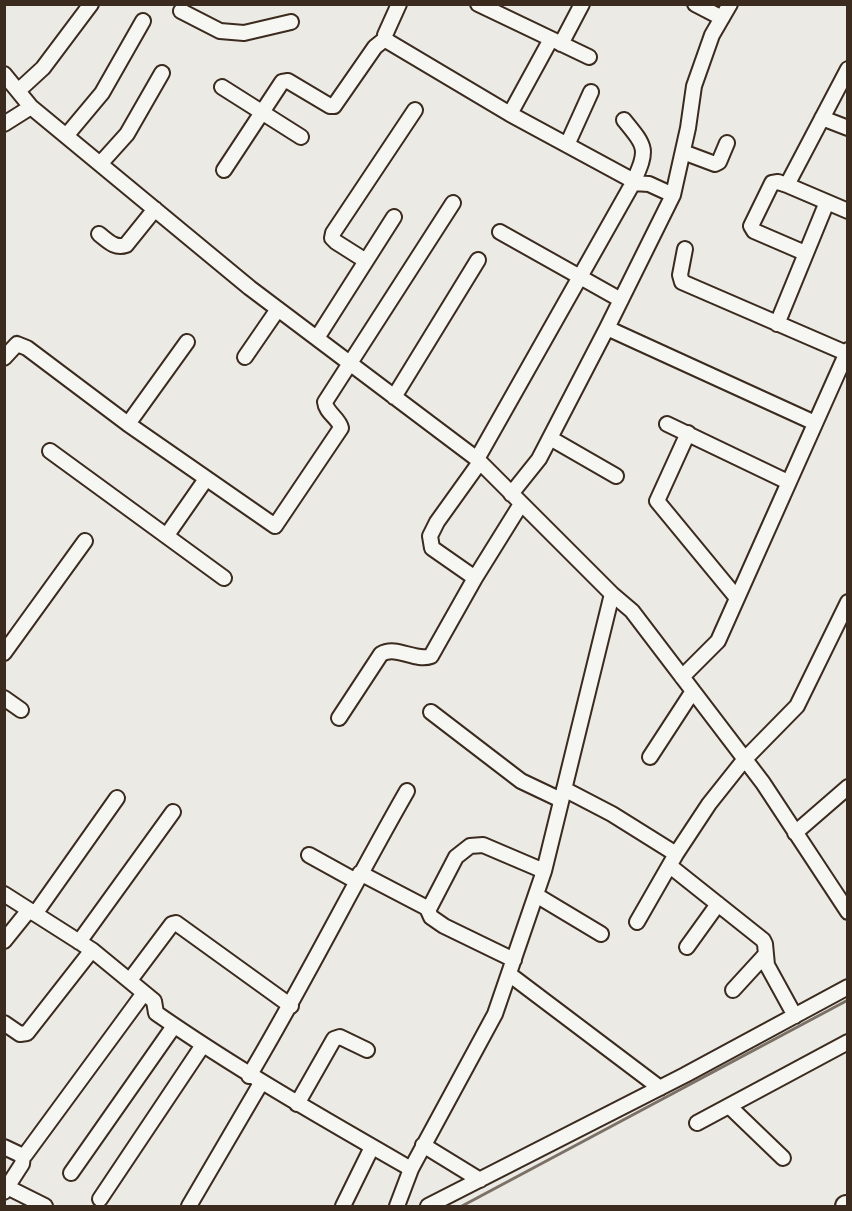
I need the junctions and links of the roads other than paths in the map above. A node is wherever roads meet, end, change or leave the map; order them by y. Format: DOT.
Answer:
graph roads {
  1 [pos="91,4"];
  2 [pos="399,4"];
  3 [pos="478,4"];
  4 [pos="582,4"];
  5 [pos="695,4"];
  6 [pos="730,4"];
  7 [pos="179,7"];
  8 [pos="722,18"];
  9 [pos="143,21"];
  10 [pos="291,22"];
  11 [pos="385,39"];
  12 [pos="556,42"];
  13 [pos="589,57"];
  14 [pos="848,69"];
  15 [pos="162,73"];
  16 [pos="4,74"];
  17 [pos="222,87"];
  18 [pos="18,91"];
  19 [pos="591,92"];
  20 [pos="31,107"];
  21 [pos="416,110"];
  22 [pos="262,111"];
  23 [pos="510,114"];
  24 [pos="822,118"];
  25 [pos="624,120"];
  26 [pos="4,124"];
  27 [pos="848,128"];
  28 [pos="66,136"];
  29 [pos="301,137"];
  30 [pos="727,143"];
  31 [pos="567,145"];
  32 [pos="683,152"];
  33 [pos="100,164"];
  34 [pos="224,170"];
  35 [pos="633,183"];
  36 [pos="787,185"];
  37 [pos="673,195"];
  38 [pos="827,202"];
  39 [pos="453,203"];
  40 [pos="154,209"];
  41 [pos="848,211"];
  42 [pos="394,217"];
  43 [pos="500,232"];
  44 [pos="99,234"];
  45 [pos="686,249"];
  46 [pos="805,254"];
  47 [pos="478,260"];
  48 [pos="366,261"];
  49 [pos="581,276"];
  50 [pos="621,300"];
  51 [pos="278,309"];
  52 [pos="777,324"];
  53 [pos="607,328"];
  54 [pos="316,338"];
  55 [pos="187,342"];
  56 [pos="847,351"];
  57 [pos="245,357"];
  58 [pos="4,358"];
  59 [pos="351,364"];
  60 [pos="394,396"];
  61 [pos="815,423"];
  62 [pos="128,424"];
  63 [pos="667,424"];
  64 [pos="688,433"];
  65 [pos="550,438"];
  66 [pos="50,451"];
  67 [pos="478,461"];
  68 [pos="616,476"];
  69 [pos="206,479"];
  70 [pos="788,482"];
  71 [pos="516,499"];
  72 [pos="167,535"];
  73 [pos="85,541"];
  74 [pos="224,578"];
  75 [pos="475,578"];
  76 [pos="612,594"];
  77 [pos="737,598"];
  78 [pos="848,602"];
  79 [pos="4,653"];
  80 [pos="682,677"];
  81 [pos="693,691"];
  82 [pos="4,698"];
  83 [pos="21,710"];
  84 [pos="431,712"];
  85 [pos="339,718"];
  86 [pos="650,757"];
  87 [pos="744,760"];
  88 [pos="848,787"];
  89 [pos="407,791"];
  90 [pos="563,794"];
  91 [pos="117,798"];
  92 [pos="173,812"];
  93 [pos="795,833"];
  94 [pos="309,855"];
  95 [pos="673,860"];
  96 [pos="544,871"];
  97 [pos="358,877"];
  98 [pos="4,894"];
  99 [pos="536,895"];
  100 [pos="718,904"];
  101 [pos="427,908"];
  102 [pos="32,912"];
  103 [pos="848,912"];
  104 [pos="637,922"];
  105 [pos="601,934"];
  106 [pos="4,941"];
  107 [pos="79,942"];
  108 [pos="687,947"];
  109 [pos="92,950"];
  110 [pos="766,954"];
  111 [pos="514,960"];
  112 [pos="509,974"];
  113 [pos="130,981"];
  114 [pos="848,987"];
  115 [pos="733,990"];
  116 [pos="144,993"];
  117 [pos="291,1006"];
  118 [pos="795,1016"];
  119 [pos="4,1023"];
  120 [pos="174,1026"];
  121 [pos="848,1042"];
  122 [pos="203,1045"];
  123 [pos="367,1050"];
  124 [pos="255,1079"];
  125 [pos="660,1088"];
  126 [pos="297,1104"];
  127 [pos="729,1106"];
  128 [pos="697,1123"];
  129 [pos="423,1145"];
  130 [pos="4,1147"];
  131 [pos="372,1147"];
  132 [pos="23,1156"];
  133 [pos="783,1158"];
  134 [pos="411,1169"];
  135 [pos="71,1173"];
  136 [pos="480,1180"];
  137 [pos="6,1189"];
  138 [pos="100,1199"];
  139 [pos="45,1206"];
  140 [pos="189,1206"];
  141 [pos="343,1206"];
  142 [pos="397,1206"];
  143 [pos="428,1206"];
  1 -- 18 [label="street"];
  2 -- 11 [label="street"];
  3 -- 12 [label="street"];
  4 -- 12 [label="street"];
  5 -- 8 [label="street"];
  6 -- 8 [label="street"];
  7 -- 10 [label="street"];
  8 -- 32 [label="street"];
  9 -- 28 [label="street"];
  11 -- 22 [label="street"];
  11 -- 23 [label="street"];
  12 -- 13 [label="street"];
  12 -- 23 [label="street"];
  14 -- 24 [label="street"];
  15 -- 33 [label="street"];
  16 -- 18 [label="street"];
  17 -- 22 [label="street"];
  18 -- 20 [label="street"];
  19 -- 31 [label="street"];
  20 -- 26 [label="street"];
  20 -- 28 [label="street"];
  21 -- 48 [label="street"];
  22 -- 29 [label="street"];
  22 -- 34 [label="street"];
  23 -- 31 [label="street"];
  24 -- 27 [label="street"];
  24 -- 36 [label="street"];
  25 -- 35 [label="street"];
  28 -- 33 [label="street"];
  30 -- 32 [label="street"];
  31 -- 35 [label="street"];
  32 -- 37 [label="street"];
  33 -- 40 [label="street"];
  35 -- 37 [label="street"];
  35 -- 49 [label="street"];
  36 -- 38 [label="street"];
  36 -- 46 [label="street"];
  37 -- 50 [label="street"];
  38 -- 41 [label="street"];
  38 -- 46 [label="street"];
  39 -- 59 [label="street"];
  40 -- 44 [label="street"];
  40 -- 51 [label="street"];
  42 -- 48 [label="street"];
  43 -- 49 [label="street"];
  45 -- 52 [label="street"];
  46 -- 52 [label="street"];
  47 -- 60 [label="street"];
  48 -- 54 [label="street"];
  49 -- 50 [label="street"];
  49 -- 67 [label="street"];
  50 -- 53 [label="street"];
  51 -- 54 [label="street"];
  51 -- 57 [label="street"];
  52 -- 56 [label="street"];
  53 -- 61 [label="street"];
  53 -- 65 [label="street"];
  54 -- 59 [label="street"];
  55 -- 62 [label="street"];
  56 -- 61 [label="street"];
  58 -- 62 [label="street"];
  59 -- 60 [label="street"];
  59 -- 69 [label="street"];
  60 -- 67 [label="street"];
  61 -- 70 [label="street"];
  62 -- 69 [label="street"];
  63 -- 64 [label="street"];
  64 -- 70 [label="street"];
  64 -- 77 [label="street"];
  65 -- 68 [label="street"];
  65 -- 71 [label="street"];
  66 -- 72 [label="street"];
  67 -- 71 [label="street"];
  67 -- 75 [label="street"];
  69 -- 72 [label="street"];
  70 -- 77 [label="street"];
  71 -- 75 [label="street"];
  71 -- 76 [label="street"];
  72 -- 74 [label="street"];
  73 -- 79 [label="street"];
  75 -- 85 [label="street"];
  76 -- 80 [label="street"];
  76 -- 90 [label="street"];
  77 -- 80 [label="street"];
  78 -- 87 [label="street"];
  80 -- 81 [label="street"];
  81 -- 86 [label="street"];
  81 -- 87 [label="street"];
  82 -- 83 [label="street"];
  84 -- 90 [label="street"];
  87 -- 93 [label="street"];
  87 -- 95 [label="street"];
  88 -- 93 [label="street"];
  89 -- 97 [label="street"];
  90 -- 95 [label="street"];
  90 -- 96 [label="street"];
  91 -- 102 [label="street"];
  92 -- 107 [label="street"];
  93 -- 103 [label="street"];
  94 -- 97 [label="street"];
  95 -- 100 [label="street"];
  95 -- 104 [label="street"];
  96 -- 99 [label="street"];
  96 -- 101 [label="street"];
  97 -- 101 [label="street"];
  97 -- 117 [label="street"];
  98 -- 102 [label="street"];
  99 -- 105 [label="street"];
  99 -- 111 [label="street"];
  100 -- 108 [label="street"];
  100 -- 110 [label="street"];
  101 -- 111 [label="street"];
  102 -- 106 [label="street"];
  102 -- 107 [label="street"];
  107 -- 109 [label="street"];
  109 -- 113 [label="street"];
  109 -- 119 [label="street"];
  110 -- 115 [label="street"];
  110 -- 118 [label="street"];
  111 -- 112 [label="street"];
  112 -- 125 [label="street"];
  112 -- 129 [label="street"];
  113 -- 116 [label="street"];
  113 -- 117 [label="street"];
  114 -- 118 [label="street"];
  116 -- 120 [label="street"];
  116 -- 132 [label="street"];
  117 -- 124 [label="street"];
  118 -- 125 [label="street"];
  120 -- 122 [label="street"];
  120 -- 135 [label="street"];
  121 -- 127 [label="street"];
  122 -- 124 [label="street"];
  122 -- 138 [label="street"];
  123 -- 126 [label="street"];
  124 -- 126 [label="street"];
  124 -- 140 [label="street"];
  125 -- 136 [label="street"];
  126 -- 131 [label="street"];
  127 -- 128 [label="street"];
  127 -- 133 [label="street"];
  129 -- 134 [label="street"];
  129 -- 136 [label="street"];
  130 -- 132 [label="street"];
  131 -- 134 [label="street"];
  131 -- 141 [label="street"];
  132 -- 137 [label="street"];
  134 -- 142 [label="street"];
  136 -- 143 [label="street"];
  137 -- 139 [label="street"];
}
